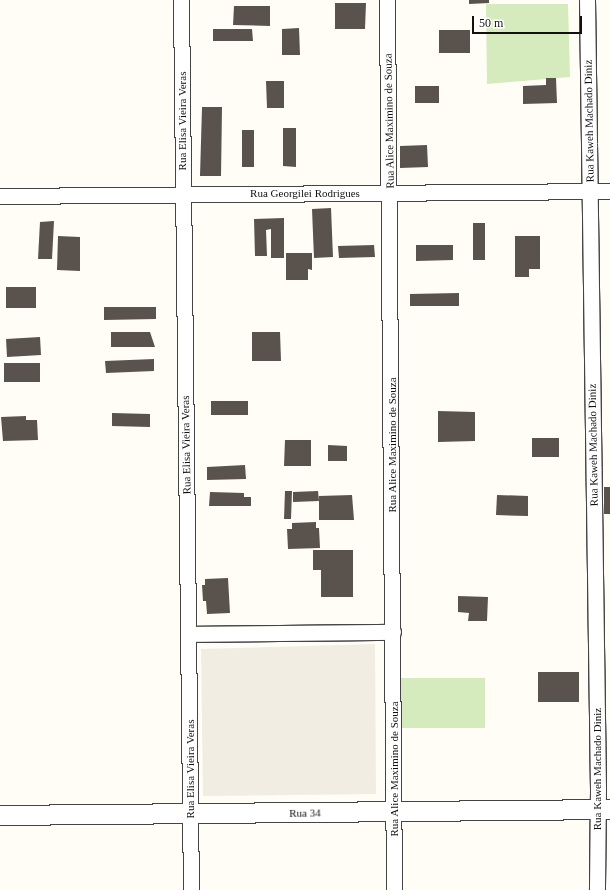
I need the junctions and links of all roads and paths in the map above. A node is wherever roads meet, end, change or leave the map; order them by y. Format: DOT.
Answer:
graph roads {
  1 [pos="181,0"];
  2 [pos="387,0"];
  3 [pos="587,0"];
  4 [pos="590,191"];
  5 [pos="610,191"];
  6 [pos="390,192"];
  7 [pos="183,194"];
  8 [pos="0,196"];
  9 [pos="393,632"];
  10 [pos="190,634"];
  11 [pos="603,809"];
  12 [pos="394,812"];
  13 [pos="190,814"];
  14 [pos="0,815"];
  15 [pos="191,890"];
  16 [pos="394,890"];
  17 [pos="597,890"];
  1 -- 7 [label="street, Rua Elisa Vieira Veras"];
  2 -- 6 [label="street, Rua Alice Maximino de Souza"];
  3 -- 4 [label="street, Rua Kaweh Machado Diniz"];
  4 -- 5 [label="street, Rua Georgilei Rodrigues"];
  4 -- 6 [label="street, Rua Georgilei Rodrigues"];
  4 -- 11 [label="street, Rua Kaweh Machado Diniz"];
  6 -- 7 [label="street, Rua Georgilei Rodrigues"];
  6 -- 9 [label="street, Rua Alice Maximino de Souza"];
  7 -- 8 [label="street, Rua Georgilei Rodrigues"];
  7 -- 10 [label="street, Rua Elisa Vieira Veras"];
  9 -- 10 [label="street"];
  9 -- 12 [label="street, Rua Alice Maximino de Souza"];
  10 -- 13 [label="street, Rua Elisa Vieira Veras"];
  11 -- 12 [label="street, Rua 34"];
  11 -- 17 [label="street, Rua Kaweh Machado Diniz"];
  12 -- 13 [label="street, Rua 34"];
  12 -- 16 [label="street, Rua Alice Maximino de Souza"];
  13 -- 14 [label="street, Rua 34"];
  13 -- 15 [label="street, Rua Elisa Vieira Veras"];
}
